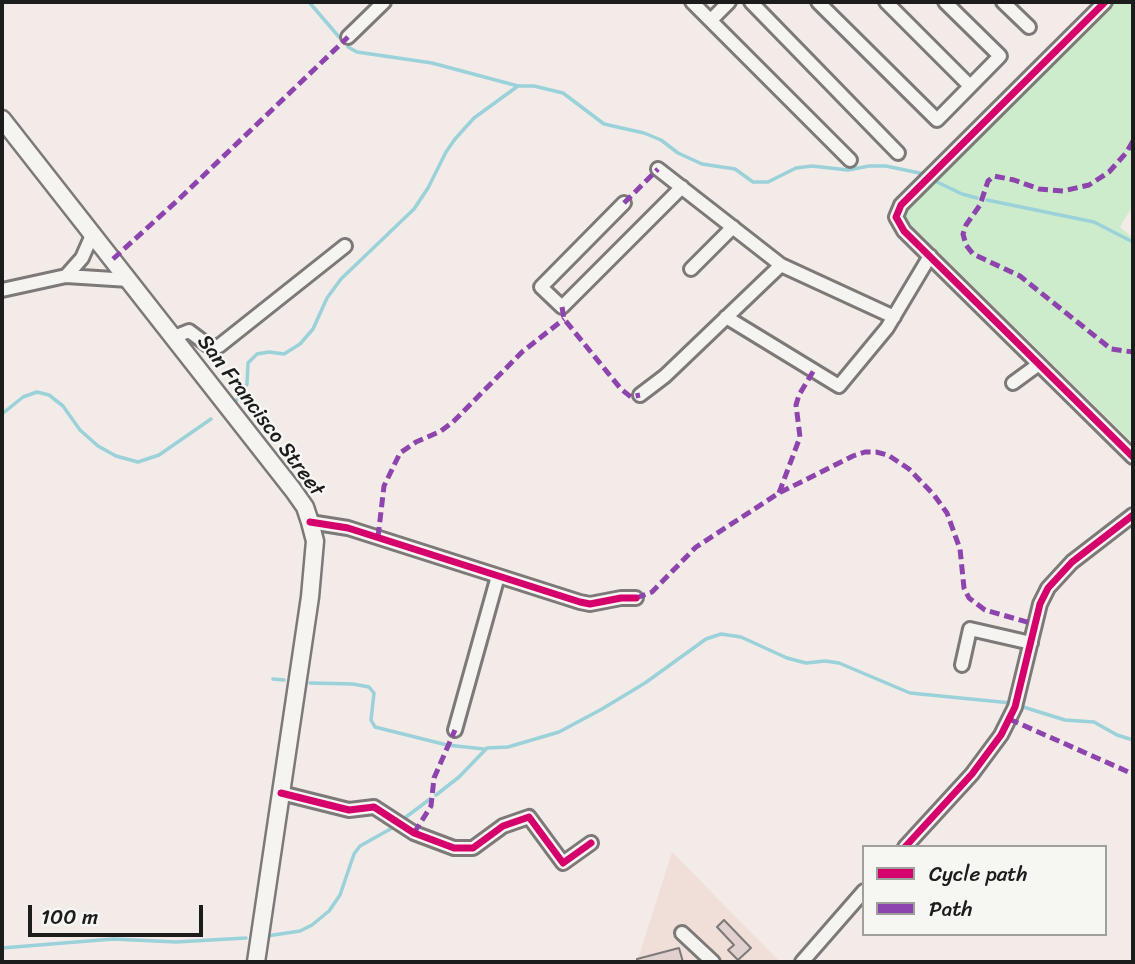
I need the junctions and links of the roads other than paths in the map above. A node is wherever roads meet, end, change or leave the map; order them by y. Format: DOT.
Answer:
graph roads {
  1 [pos="384,2"];
  2 [pos="692,2"];
  3 [pos="729,2"];
  4 [pos="751,2"];
  5 [pos="818,2"];
  6 [pos="887,2"];
  7 [pos="945,2"];
  8 [pos="1003,2"];
  9 [pos="1105,2"];
  10 [pos="711,20"];
  11 [pos="1029,27"];
  12 [pos="348,37"];
  13 [pos="970,86"];
  14 [pos="2,119"];
  15 [pos="898,153"];
  16 [pos="850,160"];
  17 [pos="658,169"];
  18 [pos="682,187"];
  19 [pos="624,203"];
  20 [pos="733,227"];
  21 [pos="93,233"];
  22 [pos="345,246"];
  23 [pos="930,256"];
  24 [pos="780,265"];
  25 [pos="691,269"];
  26 [pos="65,276"];
  27 [pos="129,280"];
  28 [pos="2,290"];
  29 [pos="726,317"];
  30 [pos="894,317"];
  31 [pos="174,337"];
  32 [pos="1039,364"];
  33 [pos="1013,383"];
  34 [pos="640,394"];
  35 [pos="1133,457"];
  36 [pos="1133,515"];
  37 [pos="310,522"];
  38 [pos="498,576"];
  39 [pos="636,598"];
  40 [pos="1031,643"];
  41 [pos="962,666"];
  42 [pos="455,730"];
  43 [pos="281,793"];
  44 [pos="591,843"];
  45 [pos="907,845"];
  46 [pos="862,893"];
  47 [pos="682,933"];
  48 [pos="256,962"];
  49 [pos="713,962"];
  50 [pos="802,962"];
  1 -- 12 [label="street"];
  2 -- 10 [label="street"];
  3 -- 10 [label="street"];
  4 -- 15 [label="street"];
  5 -- 13 [label="street"];
  6 -- 13 [label="street"];
  7 -- 13 [label="street"];
  8 -- 11 [label="street"];
  9 -- 23 [label="street"];
  10 -- 16 [label="street"];
  14 -- 21 [label="main road, San Francisco Street"];
  17 -- 18 [label="street"];
  18 -- 19 [label="street"];
  18 -- 20 [label="street"];
  20 -- 24 [label="street"];
  20 -- 25 [label="street"];
  21 -- 26 [label="street"];
  21 -- 27 [label="main road, San Francisco Street"];
  22 -- 31 [label="street"];
  23 -- 30 [label="street"];
  23 -- 32 [label="street"];
  24 -- 29 [label="street"];
  24 -- 30 [label="street"];
  26 -- 27 [label="street"];
  26 -- 28 [label="street"];
  27 -- 31 [label="main road, San Francisco Street"];
  29 -- 30 [label="street"];
  29 -- 34 [label="street"];
  31 -- 37 [label="main road, San Francisco Street"];
  32 -- 33 [label="street"];
  32 -- 35 [label="street"];
  36 -- 40 [label="street"];
  37 -- 38 [label="street"];
  37 -- 43 [label="main road, San Francisco Street"];
  38 -- 39 [label="street"];
  38 -- 42 [label="street"];
  40 -- 41 [label="street"];
  40 -- 45 [label="street"];
  43 -- 44 [label="street"];
  43 -- 48 [label="main road, San Francisco Street"];
  46 -- 50 [label="street"];
  47 -- 49 [label="street"];
}
